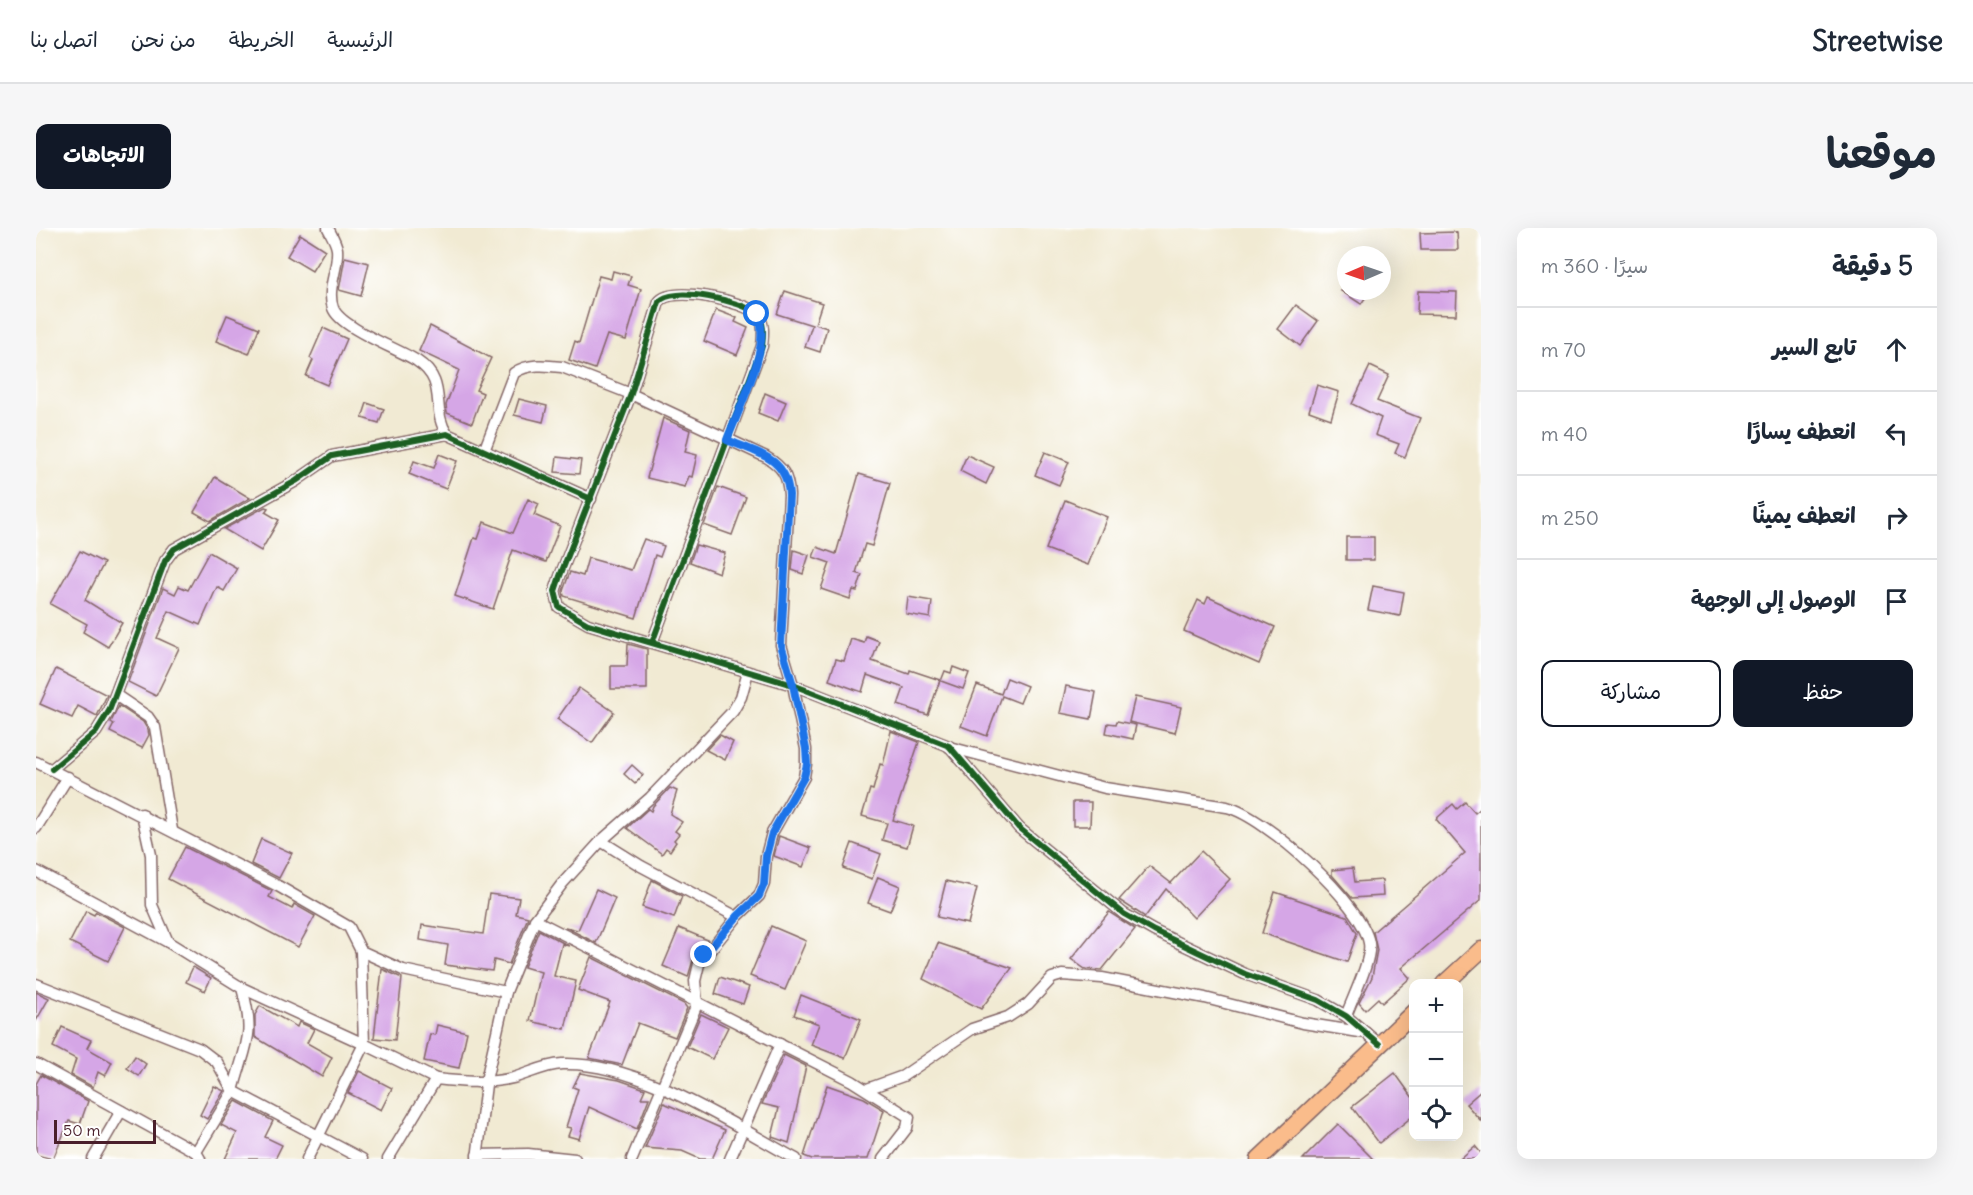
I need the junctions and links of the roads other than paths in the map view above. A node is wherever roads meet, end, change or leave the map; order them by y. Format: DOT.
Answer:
graph roads {
  1 [pos="328,228"];
  2 [pos="631,394"];
  3 [pos="447,434"];
  4 [pos="727,440"];
  5 [pos="484,451"];
  6 [pos="591,499"];
  7 [pos="652,643"];
  8 [pos="748,672"];
  9 [pos="793,685"];
  10 [pos="117,696"];
  11 [pos="949,747"];
  12 [pos="36,762"];
  13 [pos="52,769"];
  14 [pos="68,777"];
  15 [pos="142,814"];
  16 [pos="36,828"];
  17 [pos="172,830"];
  18 [pos="601,841"];
  19 [pos="36,871"];
  20 [pos="737,917"];
  21 [pos="536,920"];
  22 [pos="168,942"];
  23 [pos="1481,950"];
  24 [pos="361,951"];
  25 [pos="1449,979"];
  26 [pos="36,984"];
  27 [pos="242,988"];
  28 [pos="506,992"];
  29 [pos="698,1004"];
  30 [pos="1346,1016"];
  31 [pos="1409,1016"];
  32 [pos="1366,1033"];
  33 [pos="364,1044"];
  34 [pos="780,1044"];
  35 [pos="1379,1044"];
  36 [pos="36,1064"];
  37 [pos="436,1079"];
  38 [pos="487,1082"];
  39 [pos="663,1089"];
  40 [pos="867,1089"];
  41 [pos="233,1091"];
  42 [pos="120,1111"];
  43 [pos="743,1130"];
  44 [pos="319,1139"];
  45 [pos="198,1156"];
  46 [pos="477,1157"];
  47 [pos="93,1159"];
  48 [pos="307,1159"];
  49 [pos="362,1159"];
  50 [pos="388,1159"];
  51 [pos="575,1159"];
  52 [pos="632,1159"];
  53 [pos="730,1159"];
  54 [pos="796,1159"];
  55 [pos="883,1159"];
  56 [pos="1259,1159"];
  1 -- 3 [label="street"];
  2 -- 4 [label="street"];
  2 -- 4 [label="street"];
  2 -- 5 [label="street"];
  2 -- 6 [label="street"];
  3 -- 5 [label="street"];
  3 -- 10 [label="street"];
  4 -- 7 [label="street"];
  4 -- 9 [label="street"];
  5 -- 6 [label="street"];
  6 -- 7 [label="street"];
  7 -- 8 [label="street"];
  8 -- 9 [label="street"];
  8 -- 18 [label="street"];
  9 -- 11 [label="street"];
  9 -- 20 [label="street"];
  10 -- 13 [label="street"];
  10 -- 17 [label="street"];
  11 -- 30 [label="street"];
  11 -- 30 [label="street"];
  12 -- 13 [label="street"];
  13 -- 14 [label="street"];
  14 -- 15 [label="street"];
  14 -- 16 [label="street"];
  15 -- 17 [label="street"];
  15 -- 22 [label="street"];
  17 -- 24 [label="street"];
  18 -- 20 [label="street"];
  18 -- 21 [label="street"];
  19 -- 22 [label="street"];
  20 -- 29 [label="street"];
  21 -- 28 [label="street"];
  21 -- 29 [label="street"];
  22 -- 27 [label="street"];
  23 -- 25 [label="main road"];
  24 -- 28 [label="street"];
  24 -- 33 [label="street"];
  26 -- 41 [label="street"];
  27 -- 33 [label="street"];
  27 -- 41 [label="street"];
  28 -- 38 [label="street"];
  29 -- 34 [label="street"];
  29 -- 39 [label="street"];
  30 -- 32 [label="street"];
  31 -- 35 [label="main road"];
  32 -- 35 [label="street"];
  32 -- 40 [label="street"];
  33 -- 37 [label="street"];
  33 -- 44 [label="street"];
  34 -- 40 [label="street"];
  34 -- 43 [label="street"];
  35 -- 56 [label="main road"];
  36 -- 42 [label="street"];
  37 -- 38 [label="street"];
  37 -- 50 [label="street"];
  38 -- 39 [label="street"];
  38 -- 46 [label="street"];
  39 -- 43 [label="street"];
  39 -- 52 [label="street"];
  40 -- 55 [label="street"];
  41 -- 44 [label="street"];
  41 -- 45 [label="street"];
  42 -- 45 [label="street"];
  42 -- 47 [label="street"];
  43 -- 53 [label="street"];
  43 -- 54 [label="street"];
  44 -- 48 [label="street"];
  44 -- 49 [label="street"];
  46 -- 51 [label="street"];
}
